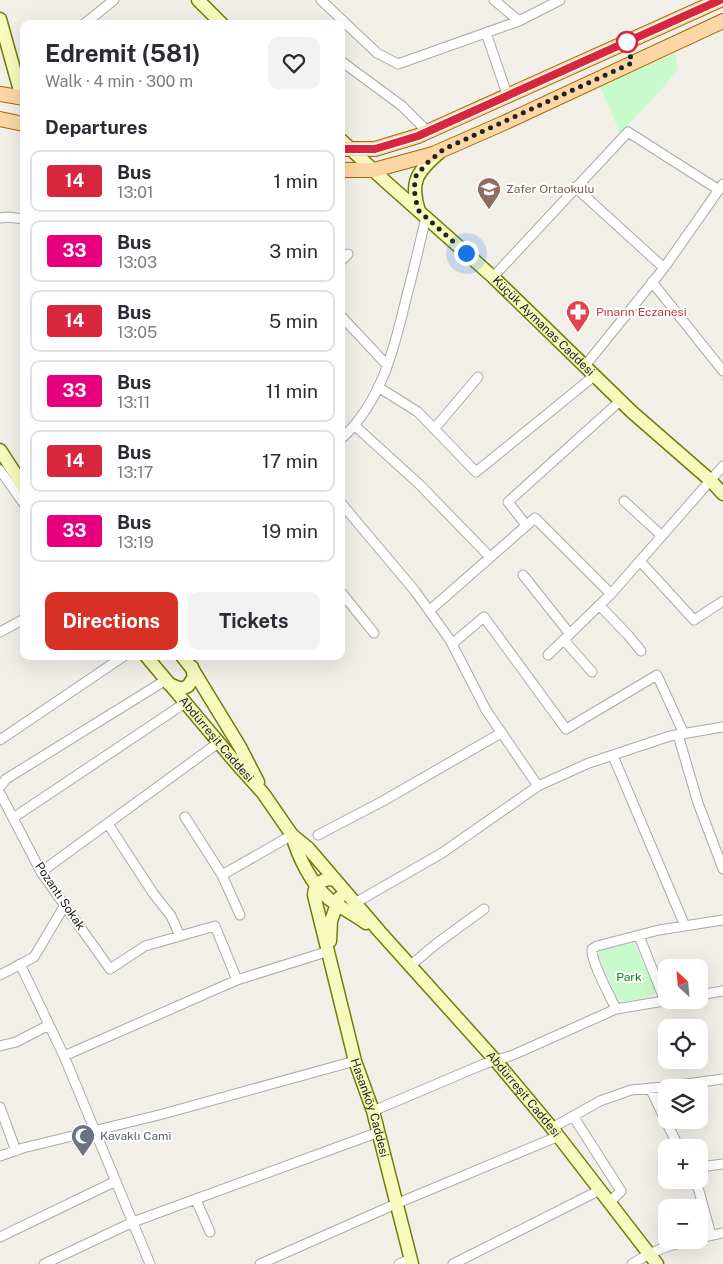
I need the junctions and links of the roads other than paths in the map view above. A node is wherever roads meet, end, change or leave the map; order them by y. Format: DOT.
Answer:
graph roads {
  1 [pos="114,0"];
  2 [pos="198,0"];
  3 [pos="494,0"];
  4 [pos="560,0"];
  5 [pos="720,0"];
  6 [pos="324,1"];
  7 [pos="0,19"];
  8 [pos="89,20"];
  9 [pos="218,20"];
  10 [pos="343,20"];
  11 [pos="519,21"];
  12 [pos="723,21"];
  13 [pos="345,22"];
  14 [pos="486,33"];
  15 [pos="345,64"];
  16 [pos="20,74"];
  17 [pos="0,94"];
  18 [pos="20,97"];
  19 [pos="508,97"];
  20 [pos="0,119"];
  21 [pos="20,123"];
  22 [pos="428,132"];
  23 [pos="444,149"];
  24 [pos="347,150"];
  25 [pos="345,170"];
  26 [pos="374,170"];
  27 [pos="575,187"];
  28 [pos="721,187"];
  29 [pos="423,214"];
  30 [pos="0,218"];
  31 [pos="20,219"];
  32 [pos="348,254"];
  33 [pos="345,257"];
  34 [pos="664,268"];
  35 [pos="493,277"];
  36 [pos="652,282"];
  37 [pos="345,320"];
  38 [pos="388,365"];
  39 [pos="584,367"];
  40 [pos="723,372"];
  41 [pos="594,376"];
  42 [pos="478,377"];
  43 [pos="378,387"];
  44 [pos="620,401"];
  45 [pos="354,425"];
  46 [pos="434,429"];
  47 [pos="345,435"];
  48 [pos="1,453"];
  49 [pos="723,466"];
  50 [pos="0,470"];
  51 [pos="710,480"];
  52 [pos="20,482"];
  53 [pos="723,494"];
  54 [pos="20,498"];
  55 [pos="624,501"];
  56 [pos="345,508"];
  57 [pos="526,525"];
  58 [pos="661,535"];
  59 [pos="490,557"];
  60 [pos="640,561"];
  61 [pos="523,575"];
  62 [pos="611,594"];
  63 [pos="345,597"];
  64 [pos="723,601"];
  65 [pos="599,605"];
  66 [pos="429,611"];
  67 [pos="20,621"];
  68 [pos="0,632"];
  69 [pos="374,633"];
  70 [pos="567,637"];
  71 [pos="452,644"];
  72 [pos="640,651"];
  73 [pos="548,655"];
  74 [pos="118,660"];
  75 [pos="149,660"];
  76 [pos="157,660"];
  77 [pos="185,660"];
  78 [pos="190,660"];
  79 [pos="193,670"];
  80 [pos="592,672"];
  81 [pos="165,679"];
  82 [pos="185,703"];
  83 [pos="723,726"];
  84 [pos="501,732"];
  85 [pos="681,734"];
  86 [pos="0,740"];
  87 [pos="218,743"];
  88 [pos="613,756"];
  89 [pos="538,786"];
  90 [pos="0,787"];
  91 [pos="0,793"];
  92 [pos="263,793"];
  93 [pos="184,817"];
  94 [pos="13,818"];
  95 [pos="108,824"];
  96 [pos="292,834"];
  97 [pos="318,835"];
  98 [pos="723,869"];
  99 [pos="41,872"];
  100 [pos="222,875"];
  101 [pos="336,882"];
  102 [pos="315,890"];
  103 [pos="336,904"];
  104 [pos="65,905"];
  105 [pos="354,908"];
  106 [pos="484,909"];
  107 [pos="240,915"];
  108 [pos="723,920"];
  109 [pos="330,921"];
  110 [pos="685,926"];
  111 [pos="180,936"];
  112 [pos="639,936"];
  113 [pos="329,951"];
  114 [pos="20,964"];
  115 [pos="411,965"];
  116 [pos="0,975"];
  117 [pos="658,979"];
  118 [pos="237,980"];
  119 [pos="723,991"];
  120 [pos="708,994"];
  121 [pos="658,1002"];
  122 [pos="616,1009"];
  123 [pos="49,1026"];
  124 [pos="0,1046"];
  125 [pos="64,1056"];
  126 [pos="355,1061"];
  127 [pos="496,1061"];
  128 [pos="723,1079"];
  129 [pos="650,1088"];
  130 [pos="0,1107"];
  131 [pos="373,1111"];
  132 [pos="573,1116"];
  133 [pos="95,1130"];
  134 [pos="379,1132"];
  135 [pos="556,1132"];
  136 [pos="675,1139"];
  137 [pos="16,1151"];
  138 [pos="0,1156"];
  139 [pos="723,1164"];
  140 [pos="708,1166"];
  141 [pos="116,1181"];
  142 [pos="698,1189"];
  143 [pos="600,1190"];
  144 [pos="196,1200"];
  145 [pos="610,1202"];
  146 [pos="398,1203"];
  147 [pos="133,1222"];
  148 [pos="210,1232"];
  149 [pos="723,1233"];
  150 [pos="712,1235"];
  151 [pos="708,1236"];
  152 [pos="0,1237"];
  153 [pos="660,1249"];
  154 [pos="649,1253"];
  155 [pos="470,1255"];
  156 [pos="412,1261"];
  157 [pos="44,1264"];
  158 [pos="150,1264"];
  159 [pos="262,1264"];
  160 [pos="399,1264"];
  161 [pos="453,1264"];
  162 [pos="474,1264"];
  163 [pos="632,1264"];
  164 [pos="657,1264"];
  1 -- 8 [label="street"];
  2 -- 9 [label="street"];
  3 -- 11 [label="street"];
  4 -- 11 [label="street"];
  5 -- 19 [label="main road"];
  6 -- 10 [label="street"];
  7 -- 16 [label="street"];
  11 -- 14 [label="street"];
  12 -- 23 [label="main road"];
  13 -- 14 [label="street"];
  14 -- 19 [label="street"];
  15 -- 22 [label="street"];
  17 -- 18 [label="main road"];
  19 -- 22 [label="main road"];
  20 -- 21 [label="main road"];
  22 -- 24 [label="main road"];
  23 -- 26 [label="main road"];
  23 -- 29 [label="street"];
  24 -- 26 [label="street, Küçük Aymanas Caddesi"];
  25 -- 26 [label="main road"];
  26 -- 29 [label="street, Küçük Aymanas Caddesi"];
  27 -- 28 [label="street"];
  27 -- 34 [label="street"];
  27 -- 35 [label="street"];
  28 -- 34 [label="street"];
  29 -- 35 [label="street, Küçük Aymanas Caddesi"];
  29 -- 38 [label="street"];
  30 -- 31 [label="street"];
  32 -- 33 [label="street"];
  34 -- 36 [label="street"];
  35 -- 39 [label="street, Küçük Aymanas Caddesi"];
  36 -- 39 [label="street"];
  36 -- 40 [label="street"];
  37 -- 38 [label="street"];
  38 -- 43 [label="street"];
  39 -- 41 [label="street, Küçük Aymanas Caddesi"];
  41 -- 44 [label="street, Küçük Aymanas Caddesi"];
  41 -- 46 [label="street"];
  42 -- 46 [label="street"];
  43 -- 45 [label="street"];
  43 -- 46 [label="street"];
  44 -- 51 [label="street, Küçük Aymanas Caddesi"];
  44 -- 57 [label="street"];
  45 -- 47 [label="street"];
  45 -- 59 [label="street"];
  48 -- 52 [label="street"];
  49 -- 51 [label="street"];
  50 -- 54 [label="street"];
  51 -- 53 [label="street, Küçük Aymanas Caddesi"];
  51 -- 58 [label="street"];
  55 -- 58 [label="street"];
  56 -- 66 [label="street"];
  57 -- 59 [label="street"];
  57 -- 62 [label="street"];
  58 -- 60 [label="street"];
  59 -- 66 [label="street"];
  60 -- 62 [label="street"];
  60 -- 64 [label="street"];
  61 -- 70 [label="street"];
  62 -- 65 [label="street"];
  63 -- 69 [label="street"];
  65 -- 70 [label="street"];
  65 -- 72 [label="street"];
  66 -- 71 [label="street"];
  67 -- 68 [label="street"];
  70 -- 73 [label="street"];
  70 -- 80 [label="street"];
  71 -- 84 [label="street"];
  71 -- 85 [label="street"];
  74 -- 86 [label="street"];
  75 -- 81 [label="street"];
  76 -- 81 [label="street"];
  77 -- 79 [label="street"];
  78 -- 79 [label="street, Abdürreşit Caddesi"];
  79 -- 81 [label="street, Abdürreşit Caddesi"];
  79 -- 92 [label="street, Abdürreşit Caddesi"];
  81 -- 82 [label="street, Abdürreşit Caddesi"];
  81 -- 90 [label="street"];
  82 -- 87 [label="street, Abdürreşit Caddesi"];
  82 -- 94 [label="street"];
  83 -- 85 [label="street"];
  84 -- 89 [label="street"];
  84 -- 97 [label="street"];
  85 -- 88 [label="street"];
  85 -- 98 [label="street"];
  87 -- 92 [label="street, Abdürreşit Caddesi"];
  87 -- 95 [label="street"];
  88 -- 89 [label="street"];
  88 -- 110 [label="street"];
  89 -- 105 [label="street"];
  91 -- 94 [label="street, Pozantı Sokak"];
  92 -- 96 [label="street, Abdürreşit Caddesi"];
  93 -- 100 [label="street"];
  94 -- 99 [label="street, Pozantı Sokak"];
  95 -- 99 [label="street"];
  95 -- 111 [label="street"];
  96 -- 100 [label="street"];
  96 -- 101 [label="street, Abdürreşit Caddesi"];
  96 -- 102 [label="street, Abdürreşit Caddesi"];
  99 -- 104 [label="street, Pozantı Sokak"];
  100 -- 107 [label="street"];
  101 -- 102 [label="street"];
  101 -- 103 [label="street, Hasanköy Caddesi"];
  101 -- 105 [label="street, Abdürreşit Caddesi"];
  102 -- 103 [label="street, Abdürreşit Caddesi"];
  102 -- 113 [label="street, Hasanköy Caddesi"];
  103 -- 105 [label="street, Abdürreşit Caddesi"];
  103 -- 109 [label="street, Hasanköy Caddesi"];
  104 -- 111 [label="street, Pozantı Sokak"];
  104 -- 114 [label="street"];
  105 -- 109 [label="street"];
  105 -- 115 [label="street, Abdürreşit Caddesi"];
  106 -- 115 [label="street"];
  108 -- 110 [label="street"];
  109 -- 113 [label="street, Hasanköy Caddesi"];
  110 -- 112 [label="street"];
  111 -- 118 [label="street"];
  112 -- 117 [label="street"];
  112 -- 122 [label="street"];
  113 -- 118 [label="street"];
  113 -- 126 [label="street, Hasanköy Caddesi"];
  114 -- 116 [label="street"];
  114 -- 123 [label="street"];
  115 -- 127 [label="street, Abdürreşit Caddesi"];
  118 -- 125 [label="street"];
  119 -- 120 [label="street"];
  121 -- 122 [label="street"];
  122 -- 127 [label="street"];
  123 -- 124 [label="street"];
  123 -- 125 [label="street"];
  125 -- 133 [label="street"];
  126 -- 131 [label="street, Hasanköy Caddesi"];
  126 -- 133 [label="street"];
  127 -- 131 [label="street"];
  127 -- 135 [label="street, Abdürreşit Caddesi"];
  128 -- 129 [label="street"];
  129 -- 132 [label="street"];
  129 -- 136 [label="street"];
  130 -- 137 [label="street"];
  131 -- 134 [label="street, Hasanköy Caddesi"];
  132 -- 135 [label="street"];
  132 -- 145 [label="street"];
  133 -- 137 [label="street"];
  133 -- 141 [label="street"];
  134 -- 144 [label="street"];
  134 -- 146 [label="street, Hasanköy Caddesi"];
  135 -- 143 [label="street, Abdürreşit Caddesi"];
  135 -- 146 [label="street"];
  137 -- 138 [label="street"];
  139 -- 140 [label="street"];
  141 -- 147 [label="street"];
  141 -- 152 [label="street"];
  142 -- 150 [label="street"];
  143 -- 145 [label="street, Abdürreşit Caddesi"];
  143 -- 155 [label="street"];
  144 -- 147 [label="street"];
  144 -- 148 [label="street"];
  145 -- 154 [label="street, Abdürreşit Caddesi"];
  146 -- 156 [label="street, Hasanköy Caddesi"];
  146 -- 159 [label="street"];
  147 -- 157 [label="street"];
  147 -- 158 [label="street"];
  149 -- 150 [label="street"];
  150 -- 151 [label="street"];
  153 -- 154 [label="street"];
  154 -- 163 [label="street"];
  154 -- 164 [label="street, Abdürreşit Caddesi"];
  155 -- 161 [label="street"];
  155 -- 162 [label="street"];
  156 -- 160 [label="street"];
}
